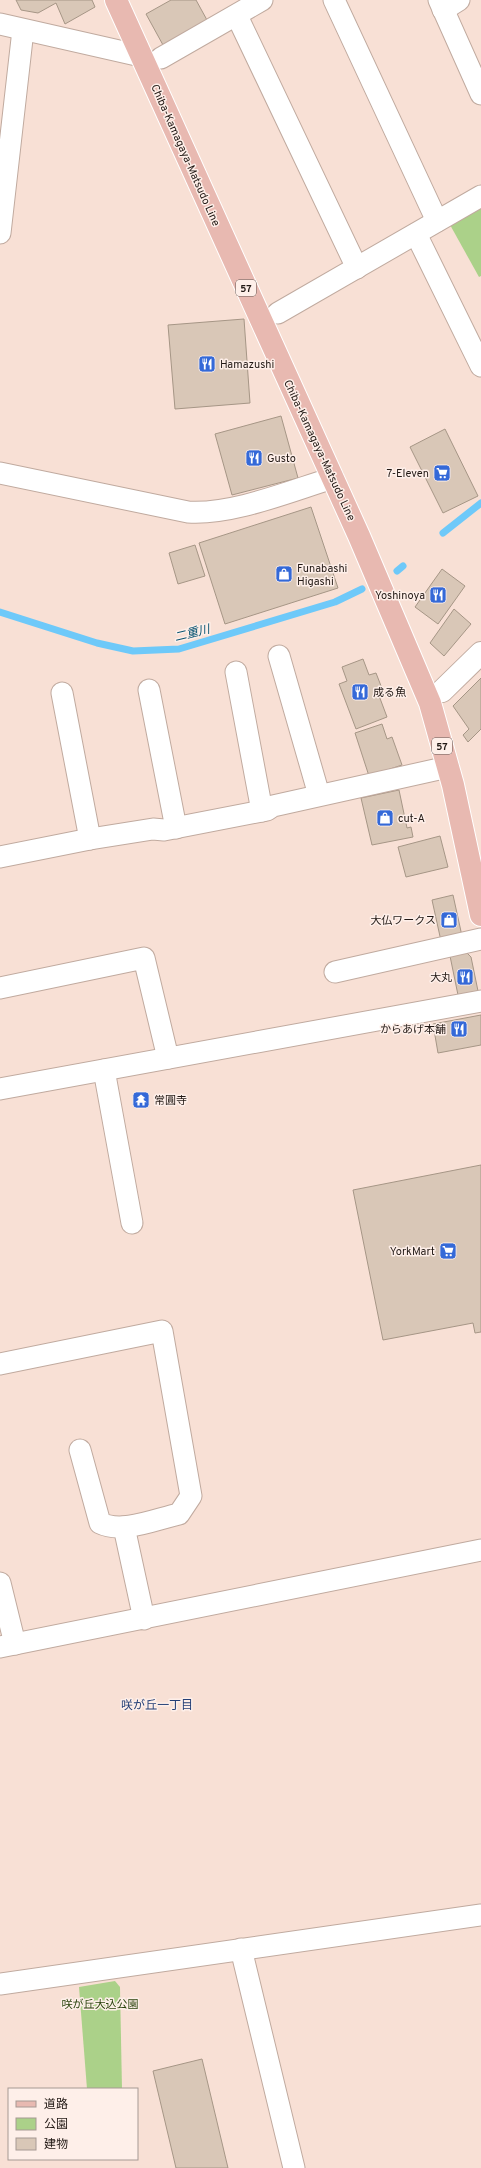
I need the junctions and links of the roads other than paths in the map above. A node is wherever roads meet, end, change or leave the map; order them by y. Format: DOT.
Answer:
graph roads {
  1 [pos="116,0"];
  2 [pos="262,0"];
  3 [pos="334,0"];
  4 [pos="447,3"];
  5 [pos="236,16"];
  6 [pos="0,24"];
  7 [pos="23,30"];
  8 [pos="151,57"];
  9 [pos="481,94"];
  10 [pos="481,196"];
  11 [pos="437,221"];
  12 [pos="0,233"];
  13 [pos="416,234"];
  14 [pos="357,268"];
  15 [pos="278,313"];
  16 [pos="481,366"];
  17 [pos="0,473"];
  18 [pos="333,478"];
  19 [pos="481,653"];
  20 [pos="279,656"];
  21 [pos="236,672"];
  22 [pos="149,690"];
  23 [pos="442,691"];
  24 [pos="62,693"];
  25 [pos="448,767"];
  26 [pos="319,795"];
  27 [pos="262,811"];
  28 [pos="176,828"];
  29 [pos="90,839"];
  30 [pos="0,857"];
  31 [pos="481,915"];
  32 [pos="481,939"];
  33 [pos="336,972"];
  34 [pos="0,988"];
  35 [pos="481,1001"];
  36 [pos="168,1058"];
  37 [pos="104,1070"];
  38 [pos="0,1089"];
  39 [pos="132,1223"];
  40 [pos="0,1364"];
  41 [pos="80,1450"];
  42 [pos="124,1527"];
  43 [pos="481,1550"];
  44 [pos="0,1583"];
  45 [pos="144,1619"];
  46 [pos="8,1645"];
  47 [pos="481,1915"];
  48 [pos="241,1949"];
  49 [pos="0,1984"];
  50 [pos="294,2168"];
  1 -- 8 [label="main road, Chiba-Kamagaya-Matsudo Line / 57"];
  2 -- 5 [label="street"];
  3 -- 11 [label="street"];
  4 -- 9 [label="street"];
  5 -- 8 [label="street"];
  5 -- 14 [label="street"];
  6 -- 7 [label="street"];
  7 -- 8 [label="street"];
  7 -- 12 [label="street"];
  8 -- 18 [label="main road, Chiba-Kamagaya-Matsudo Line / 57"];
  10 -- 11 [label="street"];
  11 -- 13 [label="street"];
  13 -- 14 [label="street"];
  13 -- 16 [label="street"];
  14 -- 15 [label="street"];
  17 -- 18 [label="street"];
  18 -- 25 [label="main road, Chiba-Kamagaya-Matsudo Line / 57"];
  19 -- 23 [label="street"];
  20 -- 26 [label="street"];
  21 -- 27 [label="street"];
  22 -- 28 [label="street"];
  24 -- 29 [label="street"];
  25 -- 26 [label="street"];
  25 -- 31 [label="main road, Chiba-Kamagaya-Matsudo Line / 57"];
  26 -- 27 [label="street"];
  27 -- 28 [label="street"];
  28 -- 29 [label="street"];
  29 -- 30 [label="street"];
  32 -- 33 [label="street"];
  34 -- 36 [label="street"];
  35 -- 36 [label="street"];
  36 -- 37 [label="street"];
  37 -- 38 [label="street"];
  37 -- 39 [label="street"];
  40 -- 42 [label="street"];
  41 -- 42 [label="street"];
  42 -- 45 [label="street"];
  43 -- 45 [label="street"];
  44 -- 46 [label="street"];
  45 -- 46 [label="street"];
  47 -- 48 [label="street"];
  48 -- 49 [label="street"];
  48 -- 50 [label="street"];
}
